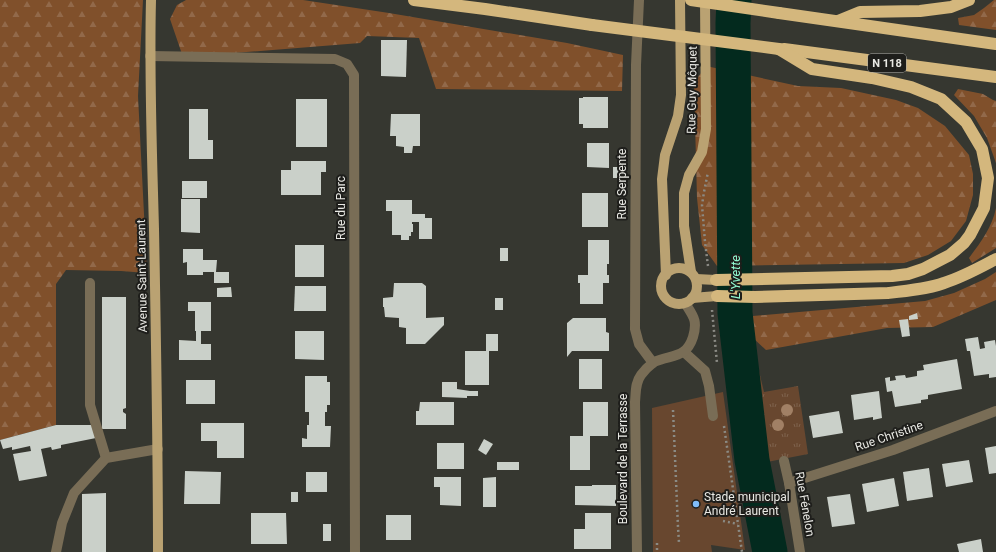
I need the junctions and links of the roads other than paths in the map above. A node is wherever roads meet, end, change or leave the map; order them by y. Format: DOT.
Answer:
graph roads {
  1 [pos="151,0"];
  2 [pos="414,0"];
  3 [pos="639,0"];
  4 [pos="680,0"];
  5 [pos="691,0"];
  6 [pos="705,0"];
  7 [pos="969,0"];
  8 [pos="838,21"];
  9 [pos="996,44"];
  10 [pos="779,49"];
  11 [pos="150,56"];
  12 [pos="996,77"];
  13 [pos="996,259"];
  14 [pos="666,275"];
  15 [pos="693,276"];
  16 [pos="716,280"];
  17 [pos="90,283"];
  18 [pos="717,296"];
  19 [pos="689,300"];
  20 [pos="684,352"];
  21 [pos="654,363"];
  22 [pos="996,411"];
  23 [pos="713,416"];
  24 [pos="158,449"];
  25 [pos="106,458"];
  26 [pos="784,461"];
  27 [pos="789,482"];
  28 [pos="56,552"];
  29 [pos="158,552"];
  30 [pos="354,552"];
  31 [pos="637,552"];
  32 [pos="800,552"];
  1 -- 11 [label="main road, Avenue Saint-Laurent"];
  2 -- 10 [label="highway, N 118, bridge"];
  3 -- 21 [label="street, Rue Serpente"];
  4 -- 14 [label="main road, Rue Guy Môquet"];
  5 -- 8 [label="highway, bridge"];
  6 -- 15 [label="main road, Rue Guy Môquet"];
  7 -- 8 [label="highway"];
  8 -- 9 [label="highway"];
  10 -- 12 [label="highway, N 118"];
  10 -- 16 [label="highway"];
  11 -- 24 [label="main road, Avenue Saint-Laurent"];
  11 -- 30 [label="street, Rue du Parc"];
  13 -- 18 [label="highway"];
  14 -- 15 [label="main road"];
  14 -- 19 [label="main road"];
  15 -- 16 [label="main road"];
  15 -- 19 [label="main road"];
  17 -- 25 [label="street"];
  18 -- 19 [label="main road"];
  19 -- 20 [label="street"];
  20 -- 21 [label="street, Boulevard de la Terrasse"];
  20 -- 23 [label="street"];
  21 -- 31 [label="street, Boulevard de la Terrasse"];
  22 -- 27 [label="street, Rue Christine"];
  24 -- 25 [label="street"];
  24 -- 29 [label="main road, Avenue Saint-Laurent"];
  25 -- 28 [label="street"];
  26 -- 27 [label="street, Rue Fénelon"];
  27 -- 32 [label="street, Rue Fénelon"];
}
